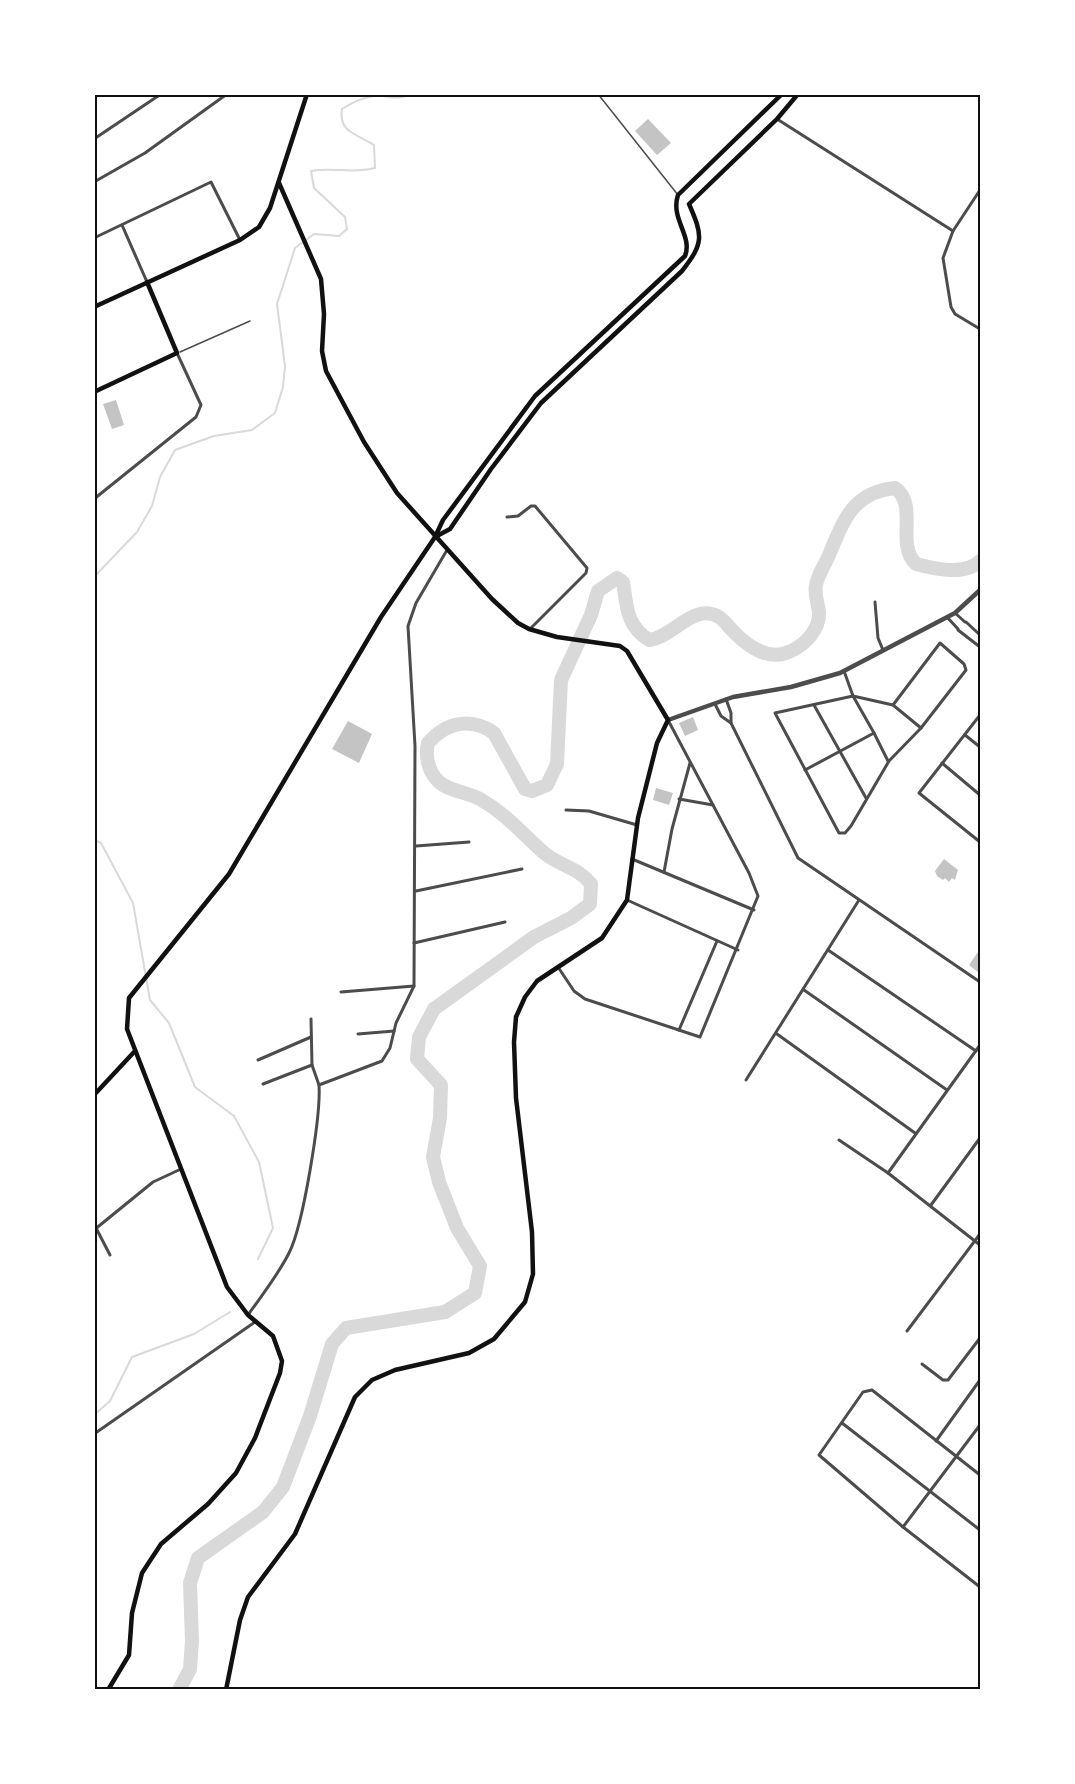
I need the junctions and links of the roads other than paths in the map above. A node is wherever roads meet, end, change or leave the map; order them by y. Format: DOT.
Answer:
graph roads {
  1 [pos="160,94"];
  2 [pos="227,94"];
  3 [pos="306,94"];
  4 [pos="783,94"];
  5 [pos="798,94"];
  6 [pos="599,95"];
  7 [pos="777,119"];
  8 [pos="94,139"];
  9 [pos="94,182"];
  10 [pos="279,183"];
  11 [pos="981,190"];
  12 [pos="678,195"];
  13 [pos="122,225"];
  14 [pos="953,231"];
  15 [pos="94,238"];
  16 [pos="240,240"];
  17 [pos="147,282"];
  18 [pos="94,307"];
  19 [pos="250,321"];
  20 [pos="981,329"];
  21 [pos="177,353"];
  22 [pos="94,393"];
  23 [pos="94,499"];
  24 [pos="507,517"];
  25 [pos="435,537"];
  26 [pos="447,550"];
  27 [pos="981,590"];
  28 [pos="874,602"];
  29 [pos="955,613"];
  30 [pos="947,617"];
  31 [pos="529,629"];
  32 [pos="980,634"];
  33 [pos="973,641"];
  34 [pos="981,647"];
  35 [pos="884,651"];
  36 [pos="844,671"];
  37 [pos="853,696"];
  38 [pos="726,699"];
  39 [pos="714,703"];
  40 [pos="814,705"];
  41 [pos="893,705"];
  42 [pos="981,715"];
  43 [pos="668,720"];
  44 [pos="731,723"];
  45 [pos="921,728"];
  46 [pos="874,733"];
  47 [pos="965,735"];
  48 [pos="981,747"];
  49 [pos="840,751"];
  50 [pos="889,762"];
  51 [pos="690,763"];
  52 [pos="942,763"];
  53 [pos="806,770"];
  54 [pos="981,795"];
  55 [pos="866,798"];
  56 [pos="679,799"];
  57 [pos="713,805"];
  58 [pos="566,810"];
  59 [pos="637,825"];
  60 [pos="469,842"];
  61 [pos="981,842"];
  62 [pos="416,846"];
  63 [pos="632,859"];
  64 [pos="522,869"];
  65 [pos="664,872"];
  66 [pos="416,891"];
  67 [pos="627,900"];
  68 [pos="860,900"];
  69 [pos="754,910"];
  70 [pos="505,922"];
  71 [pos="717,941"];
  72 [pos="414,943"];
  73 [pos="828,950"];
  74 [pos="738,951"];
  75 [pos="558,967"];
  76 [pos="981,982"];
  77 [pos="414,986"];
  78 [pos="804,990"];
  79 [pos="341,992"];
  80 [pos="311,1019"];
  81 [pos="679,1030"];
  82 [pos="394,1031"];
  83 [pos="357,1034"];
  84 [pos="777,1034"];
  85 [pos="311,1037"];
  86 [pos="981,1045"];
  87 [pos="135,1051"];
  88 [pos="976,1051"];
  89 [pos="258,1060"];
  90 [pos="312,1065"];
  91 [pos="746,1080"];
  92 [pos="263,1084"];
  93 [pos="319,1085"];
  94 [pos="947,1090"];
  95 [pos="94,1095"];
  96 [pos="915,1133"];
  97 [pos="981,1138"];
  98 [pos="839,1140"];
  99 [pos="181,1169"];
  100 [pos="888,1173"];
  101 [pos="931,1205"];
  102 [pos="95,1229"];
  103 [pos="981,1234"];
  104 [pos="976,1241"];
  105 [pos="981,1245"];
  106 [pos="110,1255"];
  107 [pos="248,1315"];
  108 [pos="256,1322"];
  109 [pos="907,1330"];
  110 [pos="981,1338"];
  111 [pos="922,1364"];
  112 [pos="981,1380"];
  113 [pos="842,1423"];
  114 [pos="981,1425"];
  115 [pos="94,1434"];
  116 [pos="936,1441"];
  117 [pos="958,1458"];
  118 [pos="981,1475"];
  119 [pos="932,1492"];
  120 [pos="903,1527"];
  121 [pos="981,1530"];
  122 [pos="981,1587"];
  123 [pos="108,1689"];
  124 [pos="226,1689"];
  1 -- 8 [label="street"];
  2 -- 9 [label="street"];
  3 -- 10 [label="main road"];
  4 -- 12 [label="main road"];
  5 -- 7 [label="main road"];
  6 -- 12 [label="lane"];
  7 -- 14 [label="street"];
  7 -- 25 [label="main road"];
  10 -- 16 [label="main road"];
  10 -- 25 [label="main road"];
  11 -- 14 [label="street"];
  12 -- 25 [label="main road"];
  13 -- 15 [label="street"];
  13 -- 16 [label="street"];
  13 -- 17 [label="street"];
  14 -- 20 [label="street"];
  16 -- 17 [label="main road"];
  17 -- 18 [label="main road"];
  17 -- 21 [label="main road"];
  19 -- 21 [label="lane"];
  21 -- 22 [label="main road"];
  21 -- 23 [label="street"];
  24 -- 31 [label="street"];
  25 -- 26 [label="main road"];
  25 -- 87 [label="main road"];
  26 -- 31 [label="main road"];
  26 -- 62 [label="street"];
  27 -- 29 [label="street"];
  28 -- 35 [label="street"];
  29 -- 30 [label="street"];
  29 -- 32 [label="street"];
  30 -- 33 [label="street"];
  30 -- 35 [label="street"];
  31 -- 43 [label="main road"];
  32 -- 33 [label="street"];
  33 -- 34 [label="street"];
  35 -- 36 [label="street"];
  36 -- 37 [label="street"];
  36 -- 38 [label="street"];
  37 -- 40 [label="street"];
  37 -- 41 [label="street"];
  37 -- 46 [label="street"];
  38 -- 39 [label="street"];
  38 -- 44 [label="street"];
  39 -- 43 [label="street"];
  39 -- 44 [label="street"];
  40 -- 49 [label="street"];
  40 -- 53 [label="street"];
  41 -- 45 [label="street"];
  41 -- 45 [label="street"];
  42 -- 47 [label="street"];
  43 -- 51 [label="street"];
  43 -- 59 [label="main road"];
  44 -- 68 [label="street"];
  45 -- 50 [label="street"];
  46 -- 49 [label="street"];
  46 -- 50 [label="street"];
  47 -- 48 [label="street"];
  47 -- 52 [label="street"];
  49 -- 53 [label="street"];
  49 -- 55 [label="street"];
  50 -- 55 [label="street"];
  51 -- 56 [label="street"];
  51 -- 57 [label="street"];
  52 -- 54 [label="street"];
  52 -- 61 [label="street"];
  53 -- 55 [label="street"];
  56 -- 57 [label="street"];
  56 -- 65 [label="street"];
  57 -- 69 [label="street"];
  58 -- 59 [label="street"];
  59 -- 63 [label="main road"];
  60 -- 62 [label="street"];
  62 -- 66 [label="street"];
  63 -- 65 [label="street"];
  63 -- 67 [label="main road"];
  64 -- 66 [label="street"];
  65 -- 69 [label="street"];
  66 -- 72 [label="street"];
  67 -- 71 [label="street"];
  67 -- 75 [label="main road"];
  68 -- 73 [label="street"];
  68 -- 76 [label="street"];
  69 -- 74 [label="street"];
  70 -- 72 [label="street"];
  71 -- 74 [label="street"];
  71 -- 81 [label="street"];
  72 -- 77 [label="street"];
  73 -- 78 [label="street"];
  73 -- 88 [label="street"];
  74 -- 81 [label="street"];
  75 -- 81 [label="street"];
  75 -- 124 [label="main road"];
  77 -- 79 [label="street"];
  77 -- 82 [label="street"];
  78 -- 84 [label="street"];
  78 -- 94 [label="street"];
  80 -- 85 [label="street"];
  82 -- 83 [label="street"];
  82 -- 93 [label="street"];
  84 -- 91 [label="street"];
  84 -- 96 [label="street"];
  85 -- 89 [label="street"];
  85 -- 90 [label="street"];
  86 -- 88 [label="street"];
  87 -- 95 [label="main road"];
  87 -- 99 [label="main road"];
  88 -- 94 [label="street"];
  90 -- 92 [label="street"];
  90 -- 93 [label="street"];
  93 -- 107 [label="street"];
  94 -- 96 [label="street"];
  96 -- 100 [label="street"];
  97 -- 101 [label="street"];
  98 -- 100 [label="street"];
  99 -- 102 [label="street"];
  99 -- 107 [label="main road"];
  100 -- 101 [label="street"];
  101 -- 104 [label="street"];
  102 -- 106 [label="street"];
  103 -- 104 [label="street"];
  104 -- 105 [label="street"];
  104 -- 109 [label="street"];
  107 -- 108 [label="main road"];
  108 -- 115 [label="street"];
  108 -- 123 [label="main road"];
  110 -- 111 [label="street"];
  112 -- 116 [label="street"];
  113 -- 116 [label="street"];
  113 -- 119 [label="street"];
  113 -- 120 [label="street"];
  114 -- 117 [label="street"];
  116 -- 117 [label="street"];
  117 -- 118 [label="street"];
  117 -- 119 [label="street"];
  119 -- 120 [label="street"];
  119 -- 121 [label="street"];
  120 -- 122 [label="street"];
}
